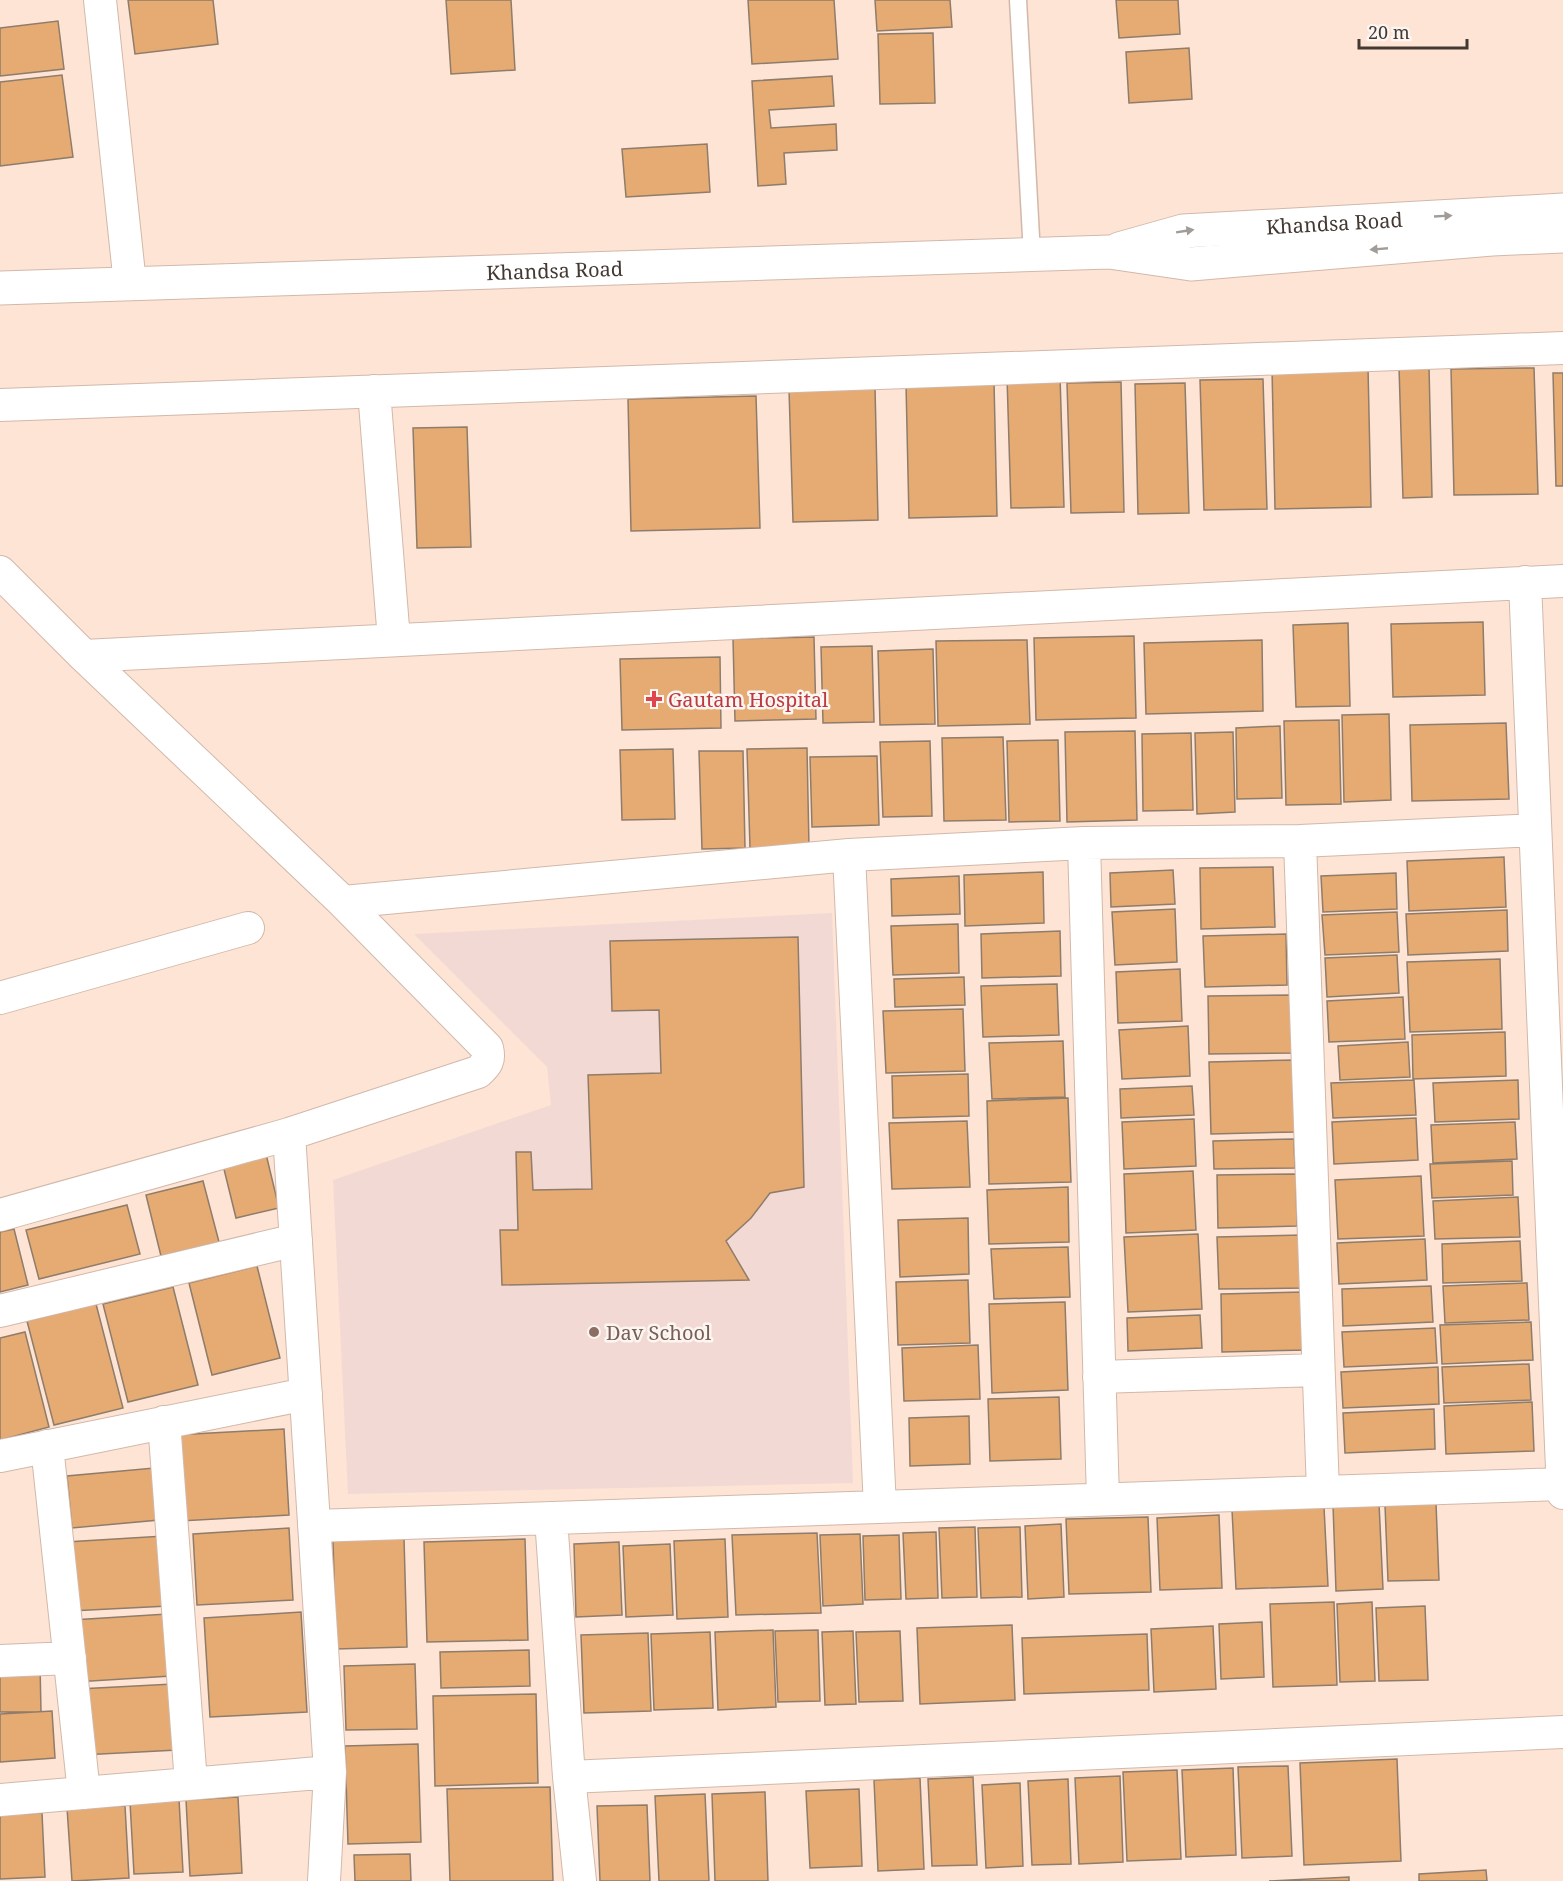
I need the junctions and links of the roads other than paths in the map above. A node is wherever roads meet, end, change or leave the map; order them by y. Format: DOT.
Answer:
graph roads {
  1 [pos="100,0"];
  2 [pos="1018,0"];
  3 [pos="1563,210"];
  4 [pos="1563,236"];
  5 [pos="1109,252"];
  6 [pos="1032,255"];
  7 [pos="130,284"];
  8 [pos="0,288"];
  9 [pos="1563,348"];
  10 [pos="374,391"];
  11 [pos="0,405"];
  12 [pos="0,572"];
  13 [pos="1563,581"];
  14 [pos="1525,582"];
  15 [pos="394,640"];
  16 [pos="84,656"];
  17 [pos="1535,830"];
  18 [pos="1300,842"];
  19 [pos="1084,843"];
  20 [pos="849,855"];
  21 [pos="343,902"];
  22 [pos="248,928"];
  23 [pos="0,998"];
  24 [pos="289,1134"];
  25 [pos="0,1215"];
  26 [pos="296,1240"];
  27 [pos="0,1311"];
  28 [pos="1318,1370"];
  29 [pos="1099,1377"];
  30 [pos="306,1394"];
  31 [pos="164,1422"];
  32 [pos="47,1446"];
  33 [pos="0,1456"];
  34 [pos="1563,1484"];
  35 [pos="1323,1492"];
  36 [pos="1563,1493"];
  37 [pos="1103,1499"];
  38 [pos="880,1507"];
  39 [pos="551,1518"];
  40 [pos="314,1526"];
  41 [pos="70,1658"];
  42 [pos="0,1661"];
  43 [pos="1563,1732"];
  44 [pos="330,1772"];
  45 [pos="569,1777"];
  46 [pos="191,1783"];
  47 [pos="84,1792"];
  48 [pos="0,1800"];
  49 [pos="324,1881"];
  50 [pos="580,1881"];
  1 -- 7 [label="street"];
  2 -- 6 [label="lane"];
  5 -- 3 [label="street, Khandsa Road, one-way"];
  4 -- 5 [label="street, Khandsa Road, one-way"];
  5 -- 6 [label="street, Khandsa Road"];
  6 -- 7 [label="street, Khandsa Road"];
  7 -- 8 [label="street, Khandsa Road"];
  9 -- 10 [label="street"];
  10 -- 11 [label="street"];
  10 -- 15 [label="street"];
  12 -- 16 [label="street"];
  13 -- 14 [label="street"];
  14 -- 15 [label="street"];
  14 -- 17 [label="street"];
  15 -- 16 [label="street"];
  16 -- 21 [label="street"];
  17 -- 18 [label="street"];
  17 -- 34 [label="street"];
  18 -- 19 [label="street"];
  18 -- 28 [label="street"];
  19 -- 20 [label="street"];
  19 -- 29 [label="street"];
  20 -- 21 [label="street"];
  20 -- 38 [label="street"];
  21 -- 24 [label="street"];
  22 -- 23 [label="street"];
  24 -- 25 [label="street"];
  24 -- 26 [label="street"];
  26 -- 27 [label="street"];
  26 -- 30 [label="street"];
  28 -- 29 [label="street"];
  28 -- 35 [label="street"];
  29 -- 37 [label="street"];
  30 -- 31 [label="street"];
  30 -- 40 [label="street"];
  31 -- 32 [label="street"];
  31 -- 46 [label="street"];
  32 -- 33 [label="street"];
  32 -- 41 [label="street"];
  34 -- 35 [label="street"];
  34 -- 36 [label="street"];
  35 -- 37 [label="street"];
  37 -- 38 [label="street"];
  38 -- 39 [label="street"];
  39 -- 40 [label="street"];
  39 -- 45 [label="street"];
  40 -- 44 [label="street"];
  41 -- 42 [label="street"];
  41 -- 47 [label="street"];
  43 -- 45 [label="street"];
  44 -- 46 [label="street"];
  44 -- 49 [label="street"];
  45 -- 50 [label="street"];
  46 -- 47 [label="street"];
  47 -- 48 [label="street"];
}
